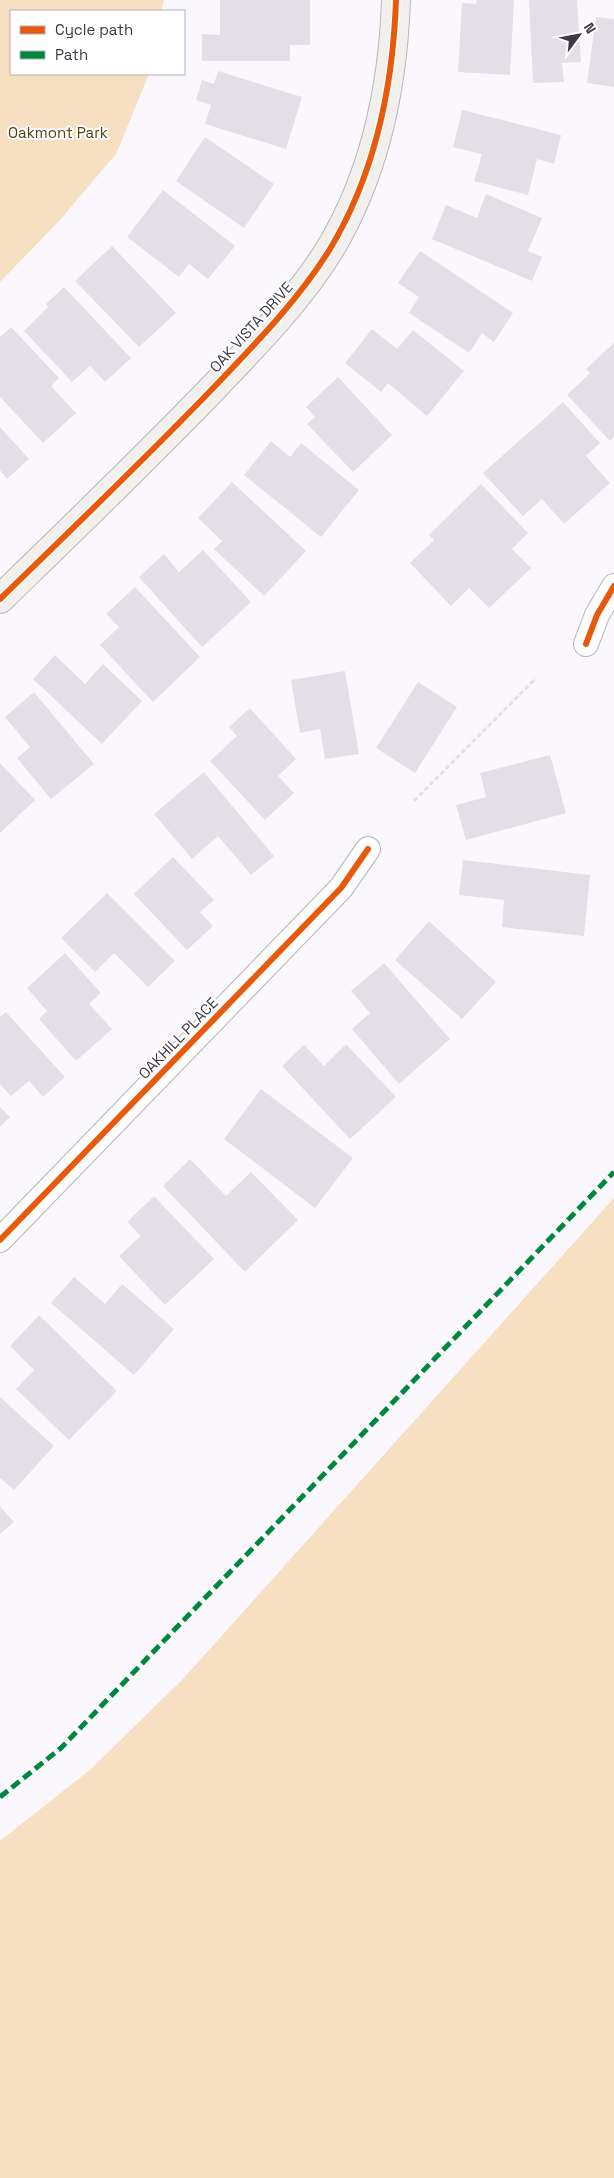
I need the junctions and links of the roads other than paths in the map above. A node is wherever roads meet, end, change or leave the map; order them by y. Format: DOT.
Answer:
graph roads {
  1 [pos="396,0"];
  2 [pos="614,586"];
  3 [pos="0,599"];
  4 [pos="586,644"];
  5 [pos="368,850"];
  6 [pos="0,1240"];
  1 -- 3 [label="street, OAK VISTA DRIVE"];
  2 -- 4 [label="street"];
  5 -- 6 [label="street, OAKHILL PLACE"];
}
